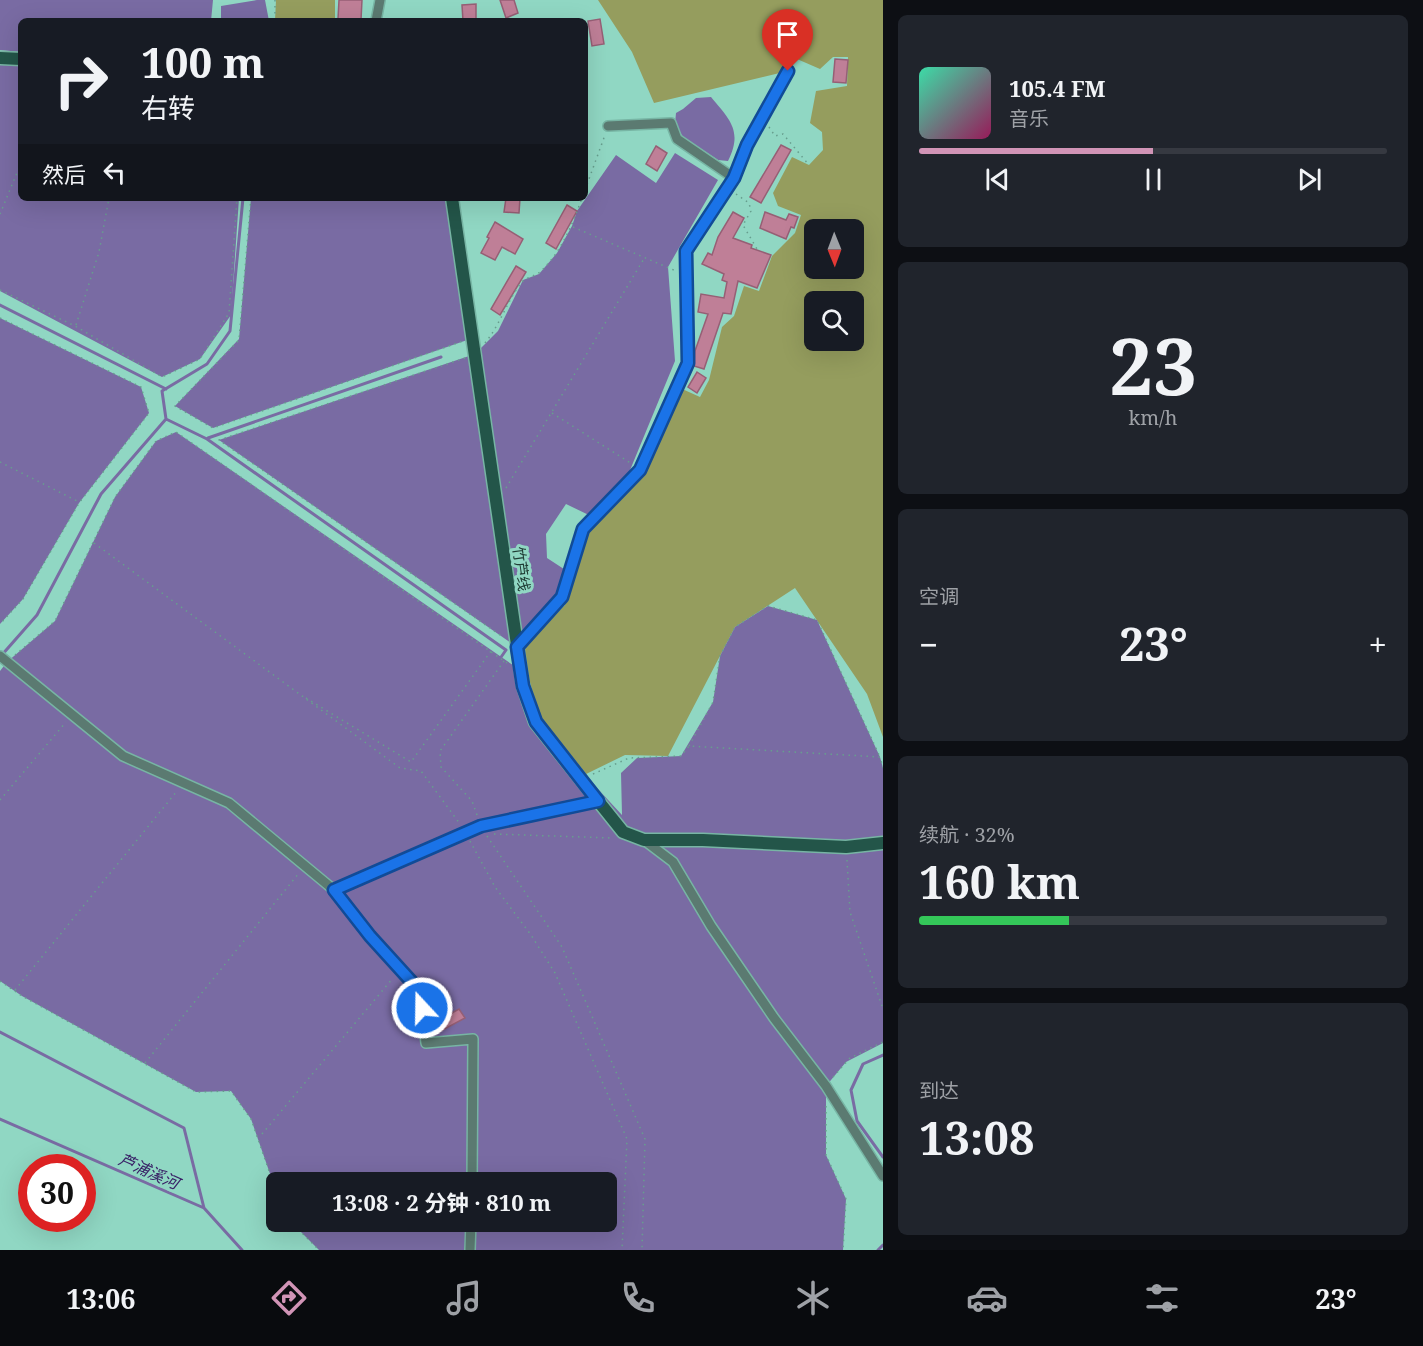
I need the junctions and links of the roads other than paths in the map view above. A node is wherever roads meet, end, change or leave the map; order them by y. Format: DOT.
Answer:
graph roads {
  1 [pos="380,0"];
  2 [pos="377,18"];
  3 [pos="0,58"];
  4 [pos="18,59"];
  5 [pos="788,71"];
  6 [pos="608,126"];
  7 [pos="734,178"];
  8 [pos="452,201"];
  9 [pos="517,647"];
  10 [pos="3,659"];
  11 [pos="598,801"];
  12 [pos="644,840"];
  13 [pos="883,843"];
  14 [pos="334,890"];
  15 [pos="472,1172"];
  16 [pos="883,1176"];
  17 [pos="471,1232"];
  18 [pos="470,1250"];
  1 -- 2 [label="street"];
  3 -- 4 [label="street"];
  5 -- 7 [label="street"];
  6 -- 7 [label="street"];
  7 -- 9 [label="street"];
  8 -- 9 [label="street, 竹芦线"];
  9 -- 11 [label="street, 竹芦线"];
  10 -- 14 [label="street"];
  11 -- 12 [label="street, 竹芦线"];
  11 -- 14 [label="street"];
  12 -- 13 [label="street, 竹芦线"];
  12 -- 16 [label="street"];
  14 -- 15 [label="street"];
  17 -- 18 [label="street"];
}
